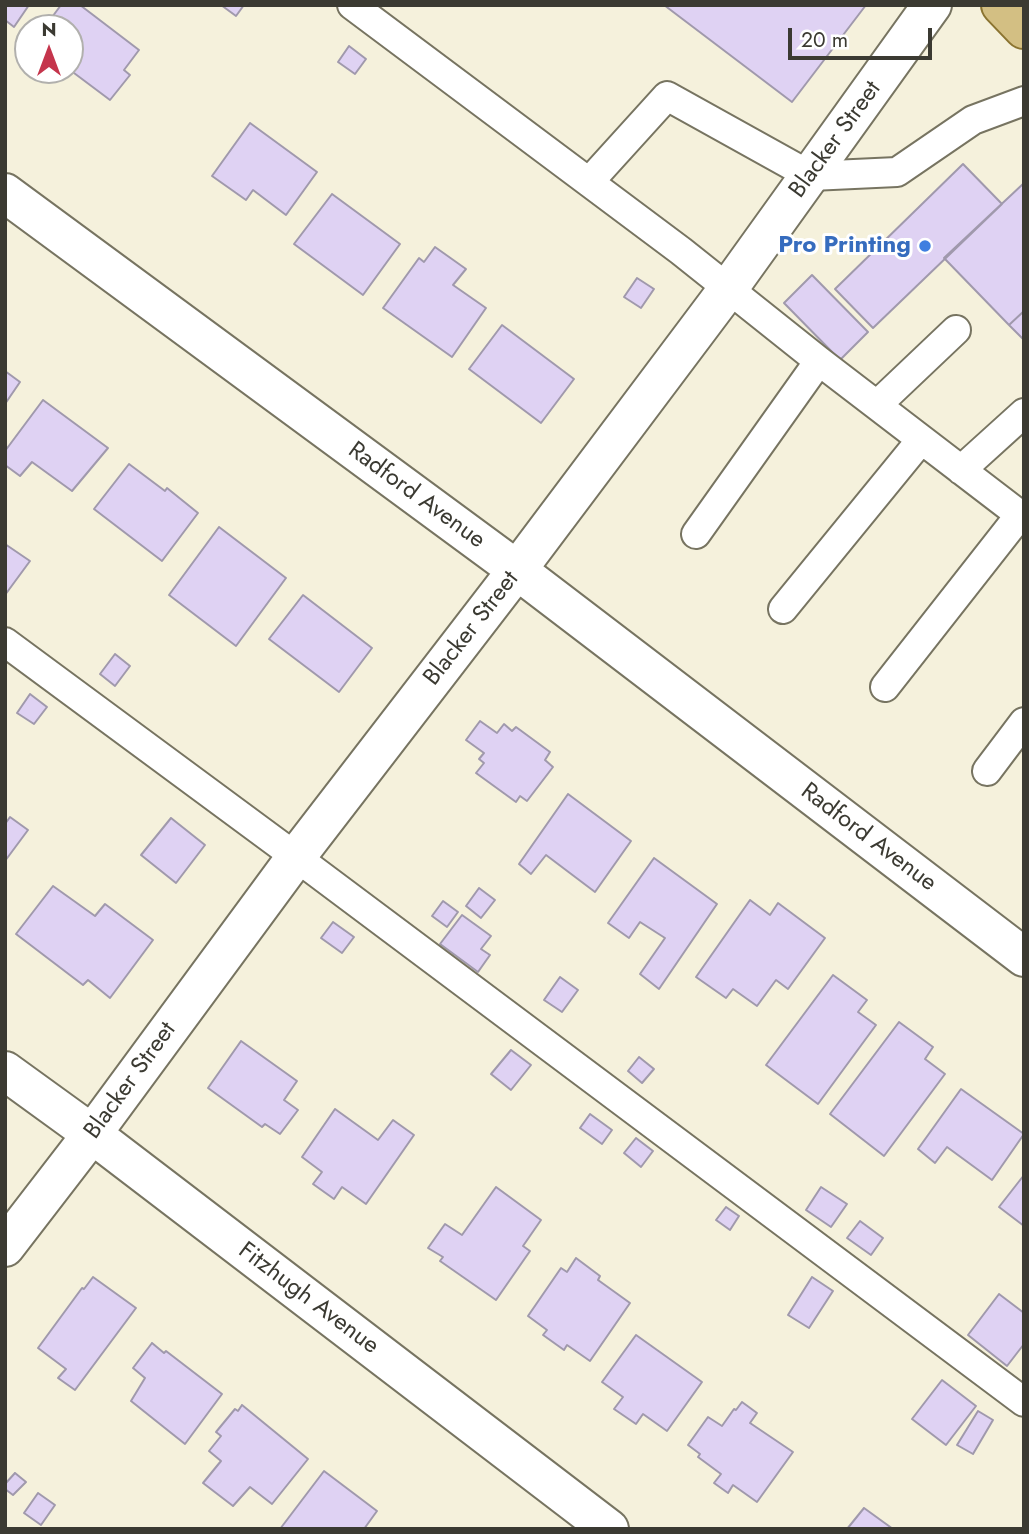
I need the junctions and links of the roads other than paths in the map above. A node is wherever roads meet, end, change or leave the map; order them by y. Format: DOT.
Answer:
graph roads {
  1 [pos="352,5"];
  2 [pos="932,5"];
  3 [pos="1001,5"];
  4 [pos="1024,29"];
  5 [pos="1024,101"];
  6 [pos="811,176"];
  7 [pos="589,182"];
  8 [pos="5,193"];
  9 [pos="728,289"];
  10 [pos="956,330"];
  11 [pos="819,361"];
  12 [pos="878,404"];
  13 [pos="1024,413"];
  14 [pos="921,440"];
  15 [pos="961,470"];
  16 [pos="1022,517"];
  17 [pos="696,534"];
  18 [pos="517,570"];
  19 [pos="783,609"];
  20 [pos="5,642"];
  21 [pos="885,687"];
  22 [pos="1024,722"];
  23 [pos="986,771"];
  24 [pos="296,856"];
  25 [pos="1024,957"];
  26 [pos="5,1071"];
  27 [pos="92,1134"];
  28 [pos="5,1247"];
  29 [pos="1024,1402"];
  30 [pos="609,1529"];
  1 -- 7 [label="lane"];
  2 -- 6 [label="street, Blacker Street"];
  3 -- 4 [label="main road"];
  5 -- 6 [label="lane"];
  6 -- 7 [label="lane"];
  6 -- 9 [label="street, Blacker Street"];
  7 -- 9 [label="lane"];
  8 -- 18 [label="street, Radford Avenue"];
  9 -- 11 [label="lane"];
  9 -- 18 [label="street, Blacker Street"];
  10 -- 12 [label="lane"];
  11 -- 12 [label="lane"];
  11 -- 17 [label="lane"];
  12 -- 14 [label="lane"];
  13 -- 15 [label="lane"];
  14 -- 15 [label="lane"];
  14 -- 19 [label="lane"];
  15 -- 16 [label="lane"];
  16 -- 21 [label="lane"];
  18 -- 24 [label="street, Blacker Street"];
  18 -- 25 [label="street, Radford Avenue"];
  20 -- 24 [label="lane"];
  22 -- 23 [label="lane"];
  24 -- 27 [label="street, Blacker Street"];
  24 -- 29 [label="lane"];
  26 -- 27 [label="street, Fitzhugh Avenue"];
  27 -- 28 [label="street, Blacker Street"];
  27 -- 30 [label="street, Fitzhugh Avenue"];
}
